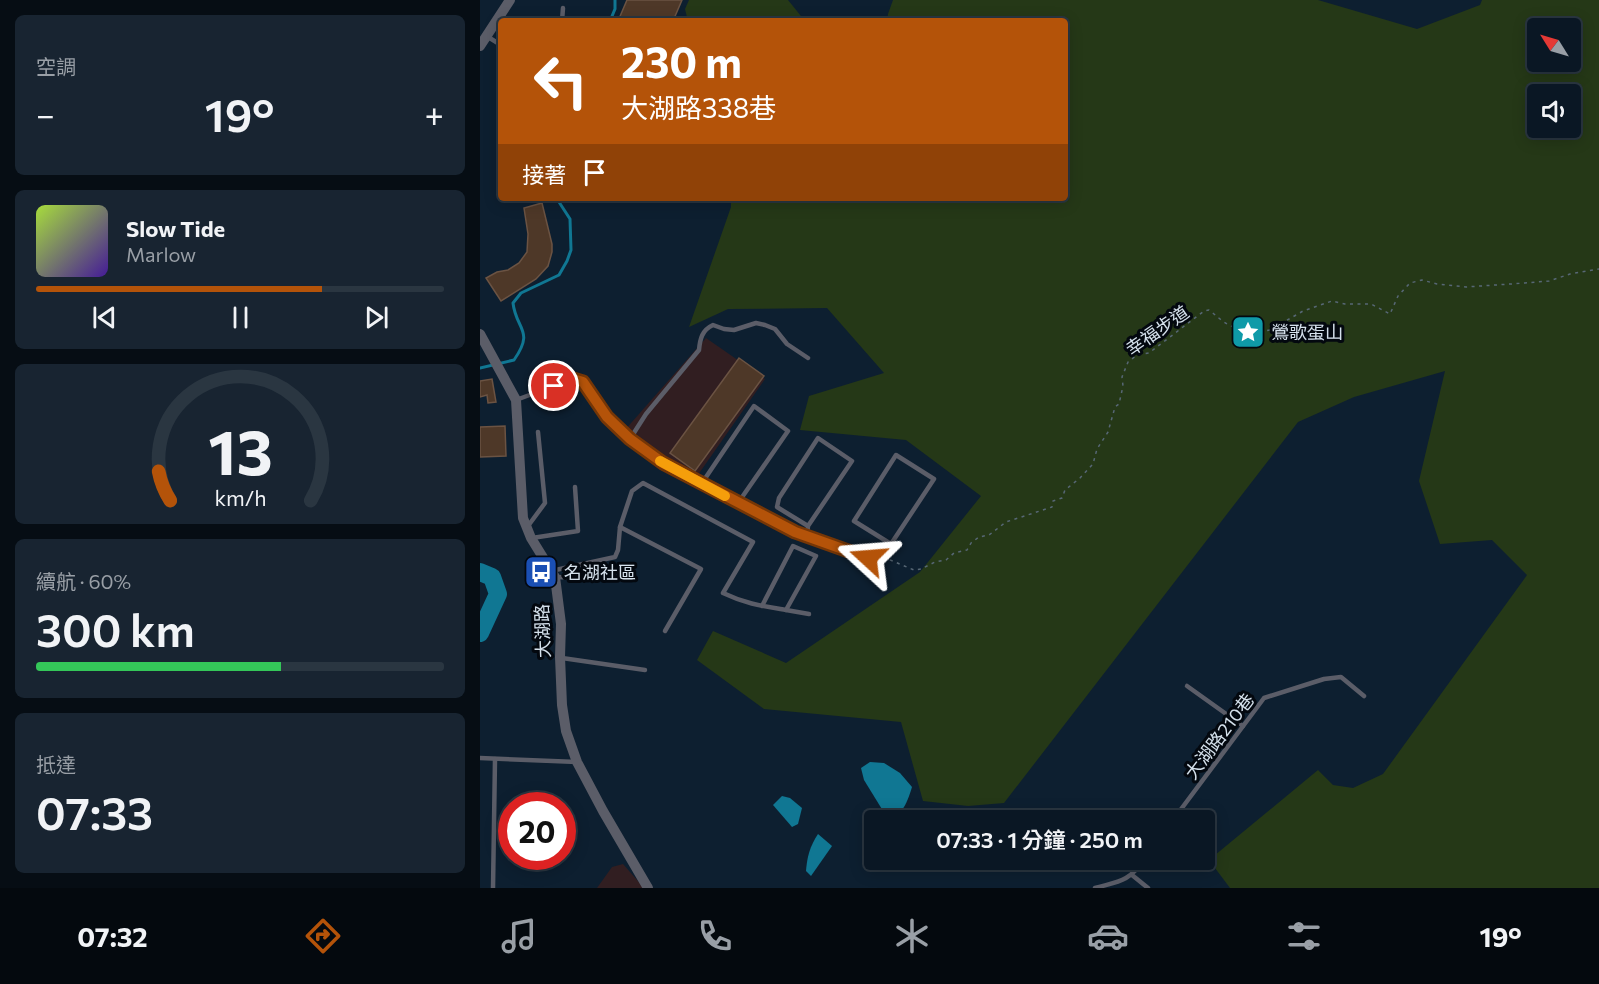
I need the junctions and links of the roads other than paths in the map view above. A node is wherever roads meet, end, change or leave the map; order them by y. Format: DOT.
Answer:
graph roads {
  1 [pos="510,0"];
  2 [pos="563,8"];
  3 [pos="498,18"];
  4 [pos="498,18"];
  5 [pos="562,18"];
  6 [pos="483,41"];
  7 [pos="498,44"];
  8 [pos="480,334"];
  9 [pos="808,358"];
  10 [pos="516,400"];
  11 [pos="538,432"];
  12 [pos="630,439"];
  13 [pos="702,483"];
  14 [pos="575,488"];
  15 [pos="738,503"];
  16 [pos="808,526"];
  17 [pos="620,527"];
  18 [pos="529,533"];
  19 [pos="807,536"];
  20 [pos="891,544"];
  21 [pos="553,574"];
  22 [pos="621,579"];
  23 [pos="762,606"];
  24 [pos="786,610"];
  25 [pos="809,614"];
  26 [pos="665,631"];
  27 [pos="560,657"];
  28 [pos="645,670"];
  29 [pos="1187,686"];
  30 [pos="1364,696"];
  31 [pos="1243,726"];
  32 [pos="480,758"];
  33 [pos="495,759"];
  34 [pos="577,762"];
  35 [pos="1180,810"];
  36 [pos="1136,870"];
  37 [pos="1132,875"];
  38 [pos="493,888"];
  39 [pos="648,888"];
  40 [pos="1095,888"];
  41 [pos="1148,888"];
  1 -- 3 [label="street"];
  2 -- 5 [label="lane"];
  4 -- 6 [label="street"];
  6 -- 7 [label="lane"];
  8 -- 10 [label="street, 大湖路"];
  9 -- 12 [label="lane"];
  10 -- 12 [label="lane"];
  10 -- 18 [label="street, 大湖路"];
  11 -- 18 [label="lane"];
  12 -- 13 [label="lane"];
  13 -- 15 [label="lane"];
  13 -- 15 [label="lane"];
  14 -- 18 [label="lane"];
  15 -- 19 [label="lane"];
  16 -- 16 [label="lane"];
  16 -- 19 [label="lane"];
  17 -- 21 [label="lane"];
  17 -- 23 [label="lane"];
  17 -- 26 [label="lane"];
  18 -- 21 [label="street, 大湖路"];
  19 -- 20 [label="lane"];
  20 -- 20 [label="lane"];
  21 -- 22 [label="lane"];
  21 -- 27 [label="street, 大湖路"];
  23 -- 24 [label="lane"];
  23 -- 24 [label="lane"];
  24 -- 25 [label="lane"];
  27 -- 28 [label="lane"];
  27 -- 34 [label="street, 大湖路"];
  29 -- 31 [label="lane"];
  30 -- 31 [label="lane, 大湖路210巷"];
  31 -- 35 [label="lane, 大湖路210巷"];
  32 -- 33 [label="lane"];
  33 -- 34 [label="lane"];
  33 -- 38 [label="lane"];
  34 -- 39 [label="street, 大湖路"];
  36 -- 37 [label="lane"];
  37 -- 40 [label="lane"];
  37 -- 41 [label="lane"];
}
